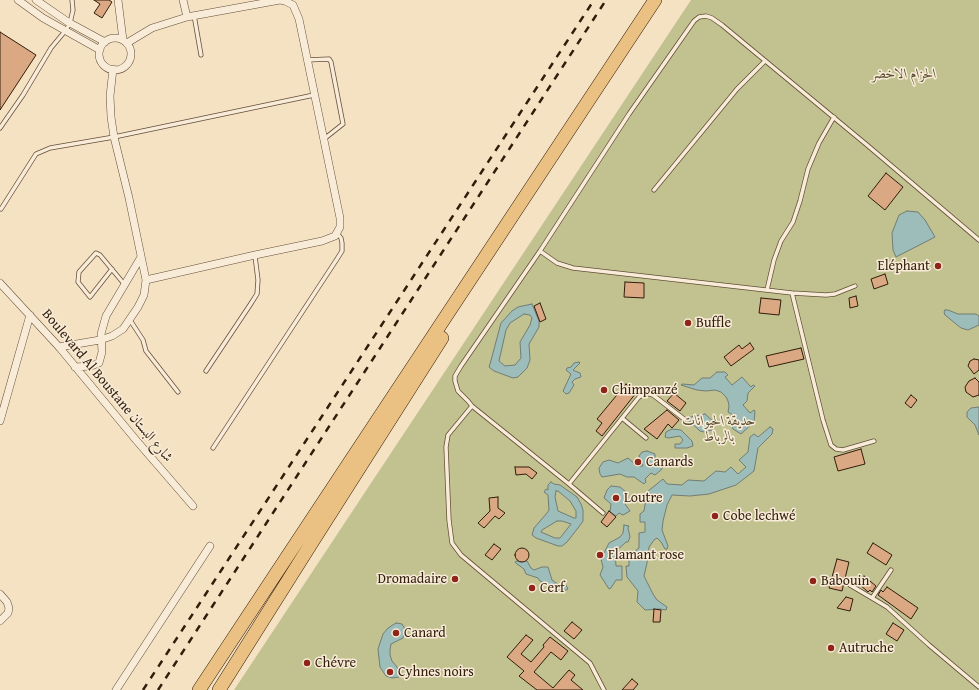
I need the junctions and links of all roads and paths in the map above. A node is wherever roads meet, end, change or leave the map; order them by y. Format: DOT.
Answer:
graph roads {
  1 [pos="18,0"];
  2 [pos="36,0"];
  3 [pos="72,0"];
  4 [pos="118,0"];
  5 [pos="183,0"];
  6 [pos="655,0"];
  7 [pos="665,0"];
  8 [pos="190,16"];
  9 [pos="70,23"];
  10 [pos="66,30"];
  11 [pos="125,41"];
  12 [pos="105,42"];
  13 [pos="100,50"];
  14 [pos="201,55"];
  15 [pos="307,60"];
  16 [pos="765,61"];
  17 [pos="113,69"];
  18 [pos="314,95"];
  19 [pos="834,117"];
  20 [pos="0,128"];
  21 [pos="114,137"];
  22 [pos="324,139"];
  23 [pos="654,190"];
  24 [pos="1,209"];
  25 [pos="337,233"];
  26 [pos="979,240"];
  27 [pos="540,251"];
  28 [pos="254,255"];
  29 [pos="141,257"];
  30 [pos="112,269"];
  31 [pos="146,280"];
  32 [pos="0,283"];
  33 [pos="125,285"];
  34 [pos="855,286"];
  35 [pos="767,290"];
  36 [pos="792,293"];
  37 [pos="30,315"];
  38 [pos="130,320"];
  39 [pos="100,340"];
  40 [pos="59,347"];
  41 [pos="75,367"];
  42 [pos="206,371"];
  43 [pos="178,392"];
  44 [pos="472,406"];
  45 [pos="622,418"];
  46 [pos="684,419"];
  47 [pos="0,421"];
  48 [pos="646,438"];
  49 [pos="874,441"];
  50 [pos="213,448"];
  51 [pos="569,484"];
  52 [pos="193,506"];
  53 [pos="603,512"];
  54 [pos="210,546"];
  55 [pos="891,570"];
  56 [pos="850,585"];
  57 [pos="0,594"];
  58 [pos="872,598"];
  59 [pos="0,621"];
  60 [pos="208,677"];
  61 [pos="979,687"];
  62 [pos="116,690"];
  63 [pos="200,690"];
  64 [pos="204,690"];
  65 [pos="219,690"];
  66 [pos="604,690"];
  1 -- 10 [label="street"];
  2 -- 9 [label="street"];
  3 -- 9 [label="lane"];
  4 -- 11 [label="street"];
  5 -- 8 [label="street"];
  6 -- 60 [label="highway"];
  7 -- 65 [label="highway"];
  8 -- 11 [label="street"];
  8 -- 14 [label="lane"];
  8 -- 15 [label="street"];
  9 -- 10 [label="lane"];
  9 -- 12 [label="street"];
  10 -- 13 [label="street"];
  10 -- 20 [label="lane"];
  11 -- 12 [label="street"];
  11 -- 17 [label="street"];
  12 -- 13 [label="street"];
  13 -- 17 [label="street"];
  15 -- 18 [label="street"];
  15 -- 22 [label="lane"];
  16 -- 19 [label="lane"];
  16 -- 23 [label="lane"];
  16 -- 27 [label="lane"];
  17 -- 21 [label="street"];
  18 -- 21 [label="lane"];
  18 -- 22 [label="street"];
  19 -- 26 [label="lane"];
  19 -- 35 [label="lane"];
  21 -- 24 [label="lane"];
  21 -- 29 [label="street"];
  22 -- 25 [label="street"];
  25 -- 28 [label="street"];
  25 -- 50 [label="lane"];
  27 -- 35 [label="lane"];
  27 -- 44 [label="lane"];
  28 -- 31 [label="street"];
  28 -- 42 [label="lane"];
  29 -- 31 [label="street"];
  29 -- 33 [label="street"];
  30 -- 30 [label="lane"];
  30 -- 33 [label="lane"];
  31 -- 38 [label="street"];
  32 -- 37 [label="street, Boulevard Al Boustane شارع البستان"];
  33 -- 39 [label="street"];
  34 -- 36 [label="lane"];
  35 -- 36 [label="lane"];
  36 -- 49 [label="lane"];
  37 -- 40 [label="street, Boulevard Al Boustane شارع البستان"];
  37 -- 47 [label="street"];
  38 -- 39 [label="street"];
  38 -- 43 [label="lane"];
  39 -- 40 [label="street"];
  39 -- 41 [label="street"];
  40 -- 41 [label="street, Boulevard Al Boustane شارع البستان"];
  41 -- 52 [label="street, Boulevard Al Boustane شارع البستان"];
  44 -- 51 [label="lane"];
  44 -- 66 [label="lane"];
  45 -- 46 [label="lane"];
  45 -- 48 [label="lane"];
  45 -- 51 [label="lane"];
  51 -- 53 [label="lane"];
  54 -- 62 [label="street"];
  55 -- 58 [label="lane"];
  56 -- 58 [label="lane"];
  57 -- 59 [label="street"];
  58 -- 61 [label="lane"];
  60 -- 63 [label="highway"];
  60 -- 64 [label="highway"];
}
